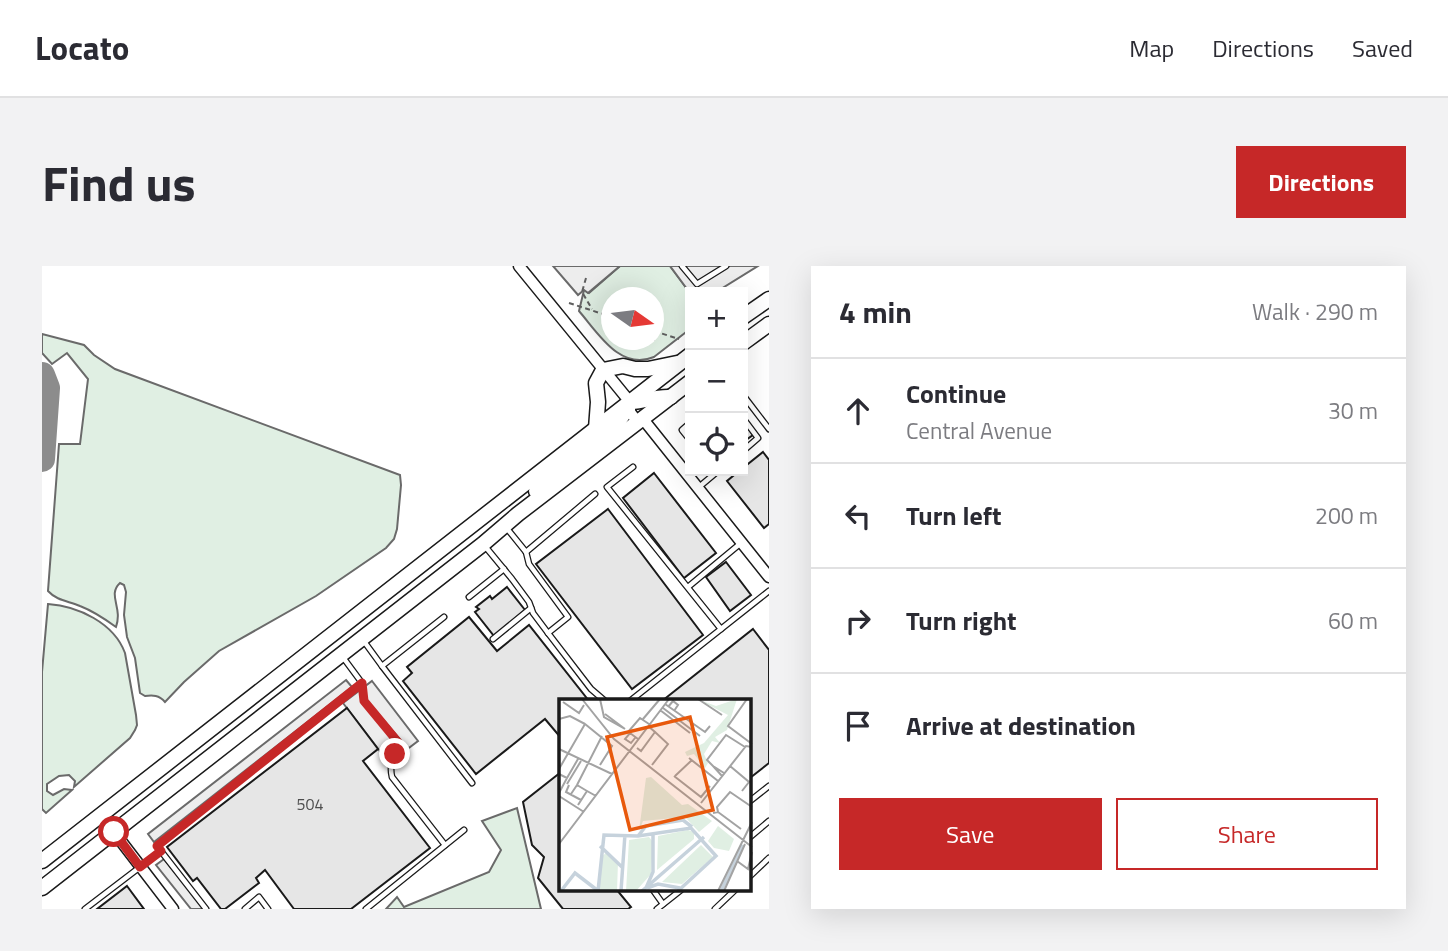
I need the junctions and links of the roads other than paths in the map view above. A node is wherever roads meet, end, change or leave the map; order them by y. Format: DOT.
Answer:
graph roads {
  1 [pos="519,266"];
  2 [pos="682,266"];
  3 [pos="726,266"];
  4 [pos="769,299"];
  5 [pos="748,314"];
  6 [pos="769,324"];
  7 [pos="748,339"];
  8 [pos="685,358"];
  9 [pos="685,359"];
  10 [pos="603,370"];
  11 [pos="685,386"];
  12 [pos="671,397"];
  13 [pos="630,402"];
  14 [pos="748,402"];
  15 [pos="643,419"];
  16 [pos="748,425"];
  17 [pos="596,429"];
  18 [pos="769,429"];
  19 [pos="748,446"];
  20 [pos="633,467"];
  21 [pos="710,476"];
  22 [pos="698,487"];
  23 [pos="596,494"];
  24 [pos="518,514"];
  25 [pos="505,526"];
  26 [pos="742,542"];
  27 [pos="484,544"];
  28 [pos="526,552"];
  29 [pos="504,569"];
  30 [pos="769,577"];
  31 [pos="688,587"];
  32 [pos="769,591"];
  33 [pos="469,597"];
  34 [pos="531,608"];
  35 [pos="444,617"];
  36 [pos="722,629"];
  37 [pos="548,633"];
  38 [pos="362,639"];
  39 [pos="493,639"];
  40 [pos="342,655"];
  41 [pos="382,666"];
  42 [pos="362,683"];
  43 [pos="603,699"];
  44 [pos="633,699"];
  45 [pos="472,783"];
  46 [pos="769,786"];
  47 [pos="752,799"];
  48 [pos="769,821"];
  49 [pos="464,830"];
  50 [pos="114,832"];
  51 [pos="752,834"];
  52 [pos="445,845"];
  53 [pos="161,851"];
  54 [pos="769,858"];
  55 [pos="42,861"];
  56 [pos="140,867"];
  57 [pos="752,874"];
  58 [pos="42,888"];
  59 [pos="654,892"];
  60 [pos="678,892"];
  61 [pos="733,892"];
  62 [pos="663,904"];
  63 [pos="85,909"];
  64 [pos="173,909"];
  65 [pos="206,909"];
  66 [pos="245,909"];
  67 [pos="268,909"];
  68 [pos="366,909"];
  69 [pos="657,909"];
  70 [pos="715,909"];
  1 -- 10 [label="street"];
  2 -- 3 [label="lane"];
  4 -- 5 [label="highway"];
  6 -- 7 [label="highway"];
  8 -- 10 [label="highway"];
  9 -- 13 [label="highway"];
  10 -- 13 [label="street"];
  10 -- 17 [label="highway"];
  11 -- 12 [label="highway"];
  12 -- 13 [label="highway"];
  12 -- 15 [label="highway"];
  13 -- 15 [label="street"];
  13 -- 17 [label="highway"];
  13 -- 24 [label="highway"];
  14 -- 18 [label="lane"];
  15 -- 22 [label="street"];
  15 -- 24 [label="highway"];
  16 -- 19 [label="lane"];
  17 -- 55 [label="highway"];
  20 -- 31 [label="lane"];
  21 -- 22 [label="lane"];
  22 -- 26 [label="street"];
  23 -- 28 [label="lane"];
  24 -- 25 [label="highway"];
  25 -- 27 [label="highway"];
  25 -- 28 [label="lane"];
  26 -- 30 [label="street"];
  26 -- 31 [label="lane"];
  27 -- 29 [label="lane"];
  27 -- 38 [label="highway"];
  28 -- 37 [label="lane"];
  29 -- 33 [label="lane"];
  29 -- 34 [label="lane"];
  31 -- 36 [label="lane"];
  32 -- 36 [label="lane"];
  34 -- 37 [label="lane"];
  34 -- 39 [label="lane"];
  35 -- 41 [label="lane"];
  36 -- 44 [label="lane"];
  37 -- 43 [label="lane"];
  38 -- 40 [label="highway"];
  38 -- 41 [label="lane"];
  40 -- 42 [label="lane"];
  40 -- 50 [label="highway"];
  41 -- 45 [label="lane"];
  42 -- 52 [label="lane"];
  42 -- 53 [label="lane"];
  46 -- 47 [label="lane"];
  48 -- 51 [label="lane"];
  49 -- 52 [label="lane"];
  50 -- 56 [label="street"];
  50 -- 58 [label="highway"];
  52 -- 68 [label="lane"];
  53 -- 56 [label="lane"];
  53 -- 65 [label="lane"];
  54 -- 57 [label="lane"];
  56 -- 63 [label="lane"];
  56 -- 64 [label="street"];
  59 -- 62 [label="lane"];
  60 -- 62 [label="lane"];
  61 -- 70 [label="lane"];
  62 -- 69 [label="lane"];
  66 -- 67 [label="lane"];
}
